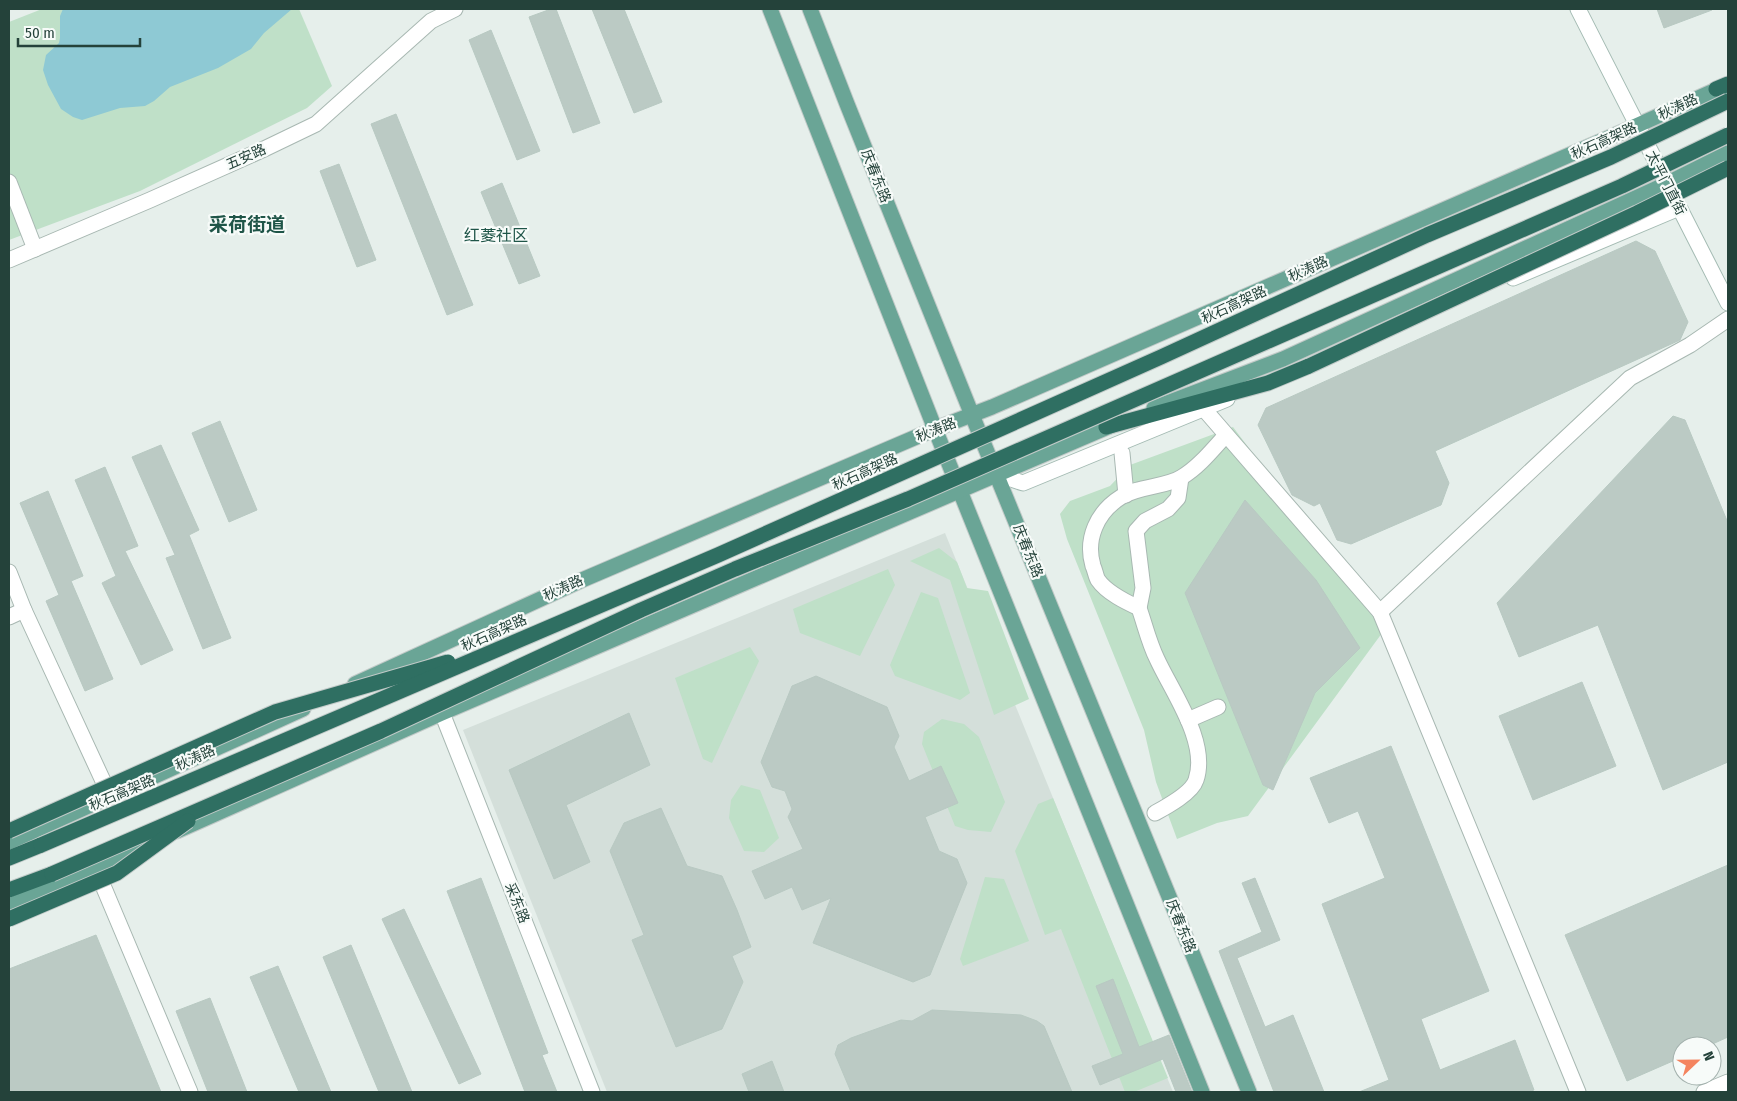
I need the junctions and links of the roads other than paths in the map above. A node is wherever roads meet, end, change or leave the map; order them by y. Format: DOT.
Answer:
graph roads {
  1 [pos="455,9"];
  2 [pos="770,9"];
  3 [pos="810,9"];
  4 [pos="1578,9"];
  5 [pos="1724,86"];
  6 [pos="1728,101"];
  7 [pos="1638,125"];
  8 [pos="1728,135"];
  9 [pos="1728,153"];
  10 [pos="1728,168"];
  11 [pos="9,182"];
  12 [pos="1666,184"];
  13 [pos="1679,208"];
  14 [pos="35,249"];
  15 [pos="9,260"];
  16 [pos="1728,303"];
  17 [pos="1728,319"];
  18 [pos="1204,409"];
  19 [pos="972,416"];
  20 [pos="1106,427"];
  21 [pos="935,429"];
  22 [pos="1226,435"];
  23 [pos="1122,453"];
  24 [pos="996,474"];
  25 [pos="1181,478"];
  26 [pos="960,490"];
  27 [pos="1126,495"];
  28 [pos="9,572"];
  29 [pos="1139,608"];
  30 [pos="24,610"];
  31 [pos="1380,612"];
  32 [pos="9,617"];
  33 [pos="504,646"];
  34 [pos="1218,707"];
  35 [pos="442,713"];
  36 [pos="1188,720"];
  37 [pos="110,796"];
  38 [pos="212,804"];
  39 [pos="1154,813"];
  40 [pos="9,831"];
  41 [pos="9,842"];
  42 [pos="9,858"];
  43 [pos="96,867"];
  44 [pos="9,890"];
  45 [pos="9,906"];
  46 [pos="9,919"];
  47 [pos="1728,1082"];
  48 [pos="190,1092"];
  49 [pos="592,1092"];
  50 [pos="1202,1092"];
  51 [pos="1249,1092"];
  52 [pos="1578,1092"];
  53 [pos="1704,1092"];
  1 -- 14 [label="street, 五安路"];
  2 -- 21 [label="main road"];
  3 -- 19 [label="main road, 庆春东路"];
  4 -- 7 [label="street, 太平门直街"];
  5 -- 7 [label="main road, 秋涛路"];
  6 -- 33 [label="highway, 秋石高架路, bridge"];
  7 -- 12 [label="street, 太平门直街"];
  7 -- 19 [label="main road, 秋涛路"];
  8 -- 38 [label="highway, bridge"];
  9 -- 12 [label="main road"];
  10 -- 20 [label="highway, bridge"];
  11 -- 14 [label="street"];
  12 -- 13 [label="street, 太平门直街"];
  12 -- 20 [label="main road"];
  13 -- 16 [label="street, 太平门直街"];
  13 -- 18 [label="street"];
  14 -- 15 [label="street, 五安路"];
  17 -- 31 [label="street"];
  18 -- 22 [label="street"];
  18 -- 24 [label="street"];
  19 -- 21 [label="main road, 秋涛路"];
  19 -- 24 [label="main road, 庆春东路"];
  20 -- 24 [label="main road"];
  21 -- 26 [label="main road"];
  21 -- 37 [label="main road, 秋涛路"];
  22 -- 25 [label="street"];
  22 -- 31 [label="street"];
  23 -- 27 [label="street"];
  24 -- 26 [label="main road"];
  24 -- 51 [label="main road, 庆春东路"];
  25 -- 27 [label="street"];
  25 -- 29 [label="street"];
  26 -- 35 [label="main road"];
  26 -- 50 [label="main road"];
  27 -- 29 [label="street"];
  28 -- 30 [label="street"];
  29 -- 36 [label="street"];
  30 -- 32 [label="street"];
  30 -- 37 [label="street"];
  31 -- 52 [label="street"];
  33 -- 40 [label="highway, bridge"];
  33 -- 42 [label="highway, 秋石高架路, bridge"];
  34 -- 36 [label="street"];
  35 -- 43 [label="main road"];
  35 -- 49 [label="street, 采东路"];
  36 -- 39 [label="street"];
  37 -- 41 [label="main road, 秋涛路"];
  38 -- 44 [label="highway, bridge"];
  38 -- 46 [label="highway, bridge"];
  43 -- 45 [label="main road"];
  43 -- 48 [label="street"];
  47 -- 53 [label="street"];
}
